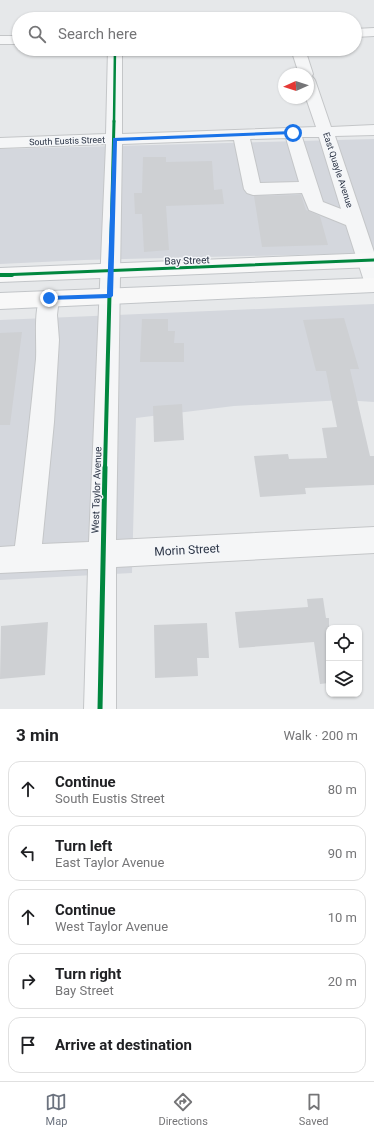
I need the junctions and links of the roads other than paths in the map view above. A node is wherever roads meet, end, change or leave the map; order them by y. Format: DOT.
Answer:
graph roads {
  1 [pos="374,32"];
  2 [pos="362,33"];
  3 [pos="0,40"];
  4 [pos="12,40"];
  5 [pos="115,56"];
  6 [pos="300,56"];
  7 [pos="304,68"];
  8 [pos="314,97"];
  9 [pos="374,130"];
  10 [pos="326,132"];
  11 [pos="293,133"];
  12 [pos="241,135"];
  13 [pos="114,139"];
  14 [pos="0,143"];
  15 [pos="309,187"];
  16 [pos="354,221"];
  17 [pos="371,260"];
  18 [pos="111,271"];
  19 [pos="0,275"];
  20 [pos="374,281"];
  21 [pos="374,285"];
  22 [pos="110,296"];
  23 [pos="49,298"];
  24 [pos="0,300"];
  25 [pos="374,540"];
  26 [pos="102,555"];
  27 [pos="27,558"];
  28 [pos="0,560"];
  29 [pos="100,709"];
  1 -- 2 [label="street"];
  3 -- 4 [label="street"];
  5 -- 13 [label="street, West Taylor Avenue"];
  6 -- 7 [label="street"];
  8 -- 10 [label="street, East Quayle Avenue"];
  9 -- 10 [label="street, South Eustis Street"];
  10 -- 11 [label="street, South Eustis Street"];
  10 -- 16 [label="street, East Quayle Avenue"];
  11 -- 12 [label="street, South Eustis Street"];
  11 -- 15 [label="street"];
  12 -- 13 [label="street, South Eustis Street"];
  12 -- 15 [label="street"];
  13 -- 14 [label="street, South Eustis Street"];
  13 -- 18 [label="street, West Taylor Avenue"];
  15 -- 16 [label="street"];
  16 -- 17 [label="street, East Quayle Avenue"];
  17 -- 18 [label="main road, Bay Street"];
  17 -- 20 [label="street, East Quayle Avenue"];
  18 -- 19 [label="main road, Bay Street"];
  18 -- 22 [label="street, West Taylor Avenue"];
  21 -- 22 [label="main road"];
  22 -- 23 [label="main road"];
  22 -- 26 [label="street, West Taylor Avenue"];
  23 -- 24 [label="main road"];
  23 -- 27 [label="street"];
  25 -- 26 [label="street, Morin Street"];
  26 -- 27 [label="street, Morin Street"];
  26 -- 29 [label="street, West Taylor Avenue"];
  27 -- 28 [label="street, Morin Street"];
}
